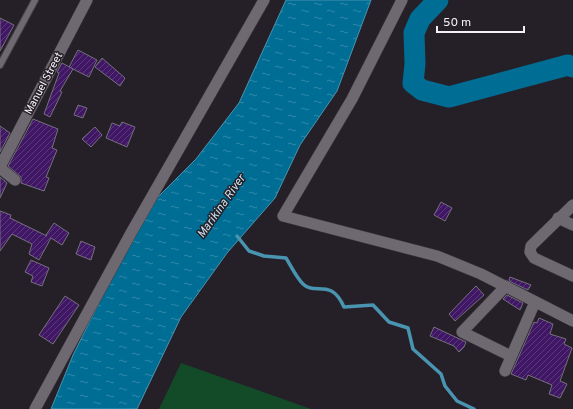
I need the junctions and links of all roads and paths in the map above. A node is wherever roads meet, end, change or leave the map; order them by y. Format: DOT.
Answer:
graph roads {
  1 [pos="35,0"];
  2 [pos="87,0"];
  3 [pos="264,0"];
  4 [pos="402,0"];
  5 [pos="0,64"];
  6 [pos="0,168"];
  7 [pos="15,180"];
  8 [pos="573,205"];
  9 [pos="558,218"];
  10 [pos="573,225"];
  11 [pos="573,276"];
  12 [pos="506,286"];
  13 [pos="535,302"];
  14 [pos="573,320"];
  15 [pos="511,356"];
  16 [pos="505,371"];
  17 [pos="34,409"];
  1 -- 5 [label="lane"];
  2 -- 6 [label="street, Manuel Street"];
  3 -- 17 [label="street"];
  4 -- 12 [label="street"];
  6 -- 7 [label="street"];
  8 -- 9 [label="street"];
  9 -- 10 [label="street"];
  9 -- 11 [label="street"];
  12 -- 13 [label="street"];
  12 -- 15 [label="street"];
  13 -- 14 [label="street"];
  13 -- 15 [label="street"];
  15 -- 16 [label="street"];
}
